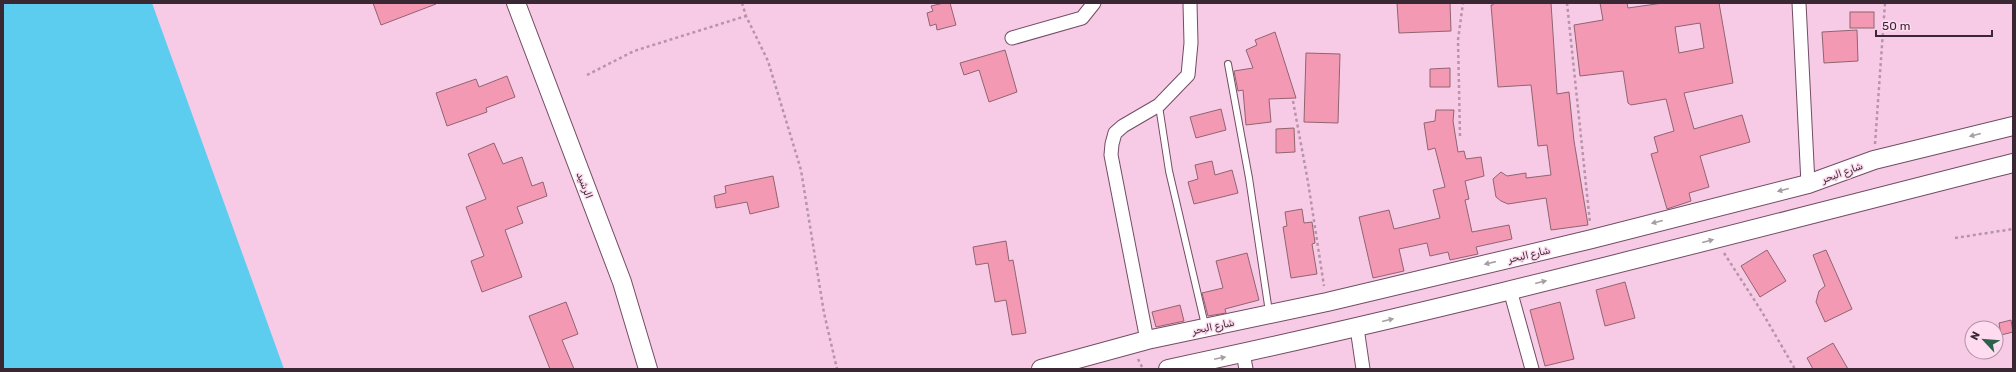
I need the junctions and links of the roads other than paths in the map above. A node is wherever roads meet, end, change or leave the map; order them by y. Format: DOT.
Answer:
graph roads {
  1 [pos="516,3"];
  2 [pos="1094,3"];
  3 [pos="1190,3"];
  4 [pos="1799,3"];
  5 [pos="1012,38"];
  6 [pos="1228,64"];
  7 [pos="1158,105"];
  8 [pos="2013,126"];
  9 [pos="2013,163"];
  10 [pos="1808,184"];
  11 [pos="1510,290"];
  12 [pos="1270,313"];
  13 [pos="1205,327"];
  14 [pos="1357,328"];
  15 [pos="1147,340"];
  16 [pos="1244,361"];
  17 [pos="648,369"];
  18 [pos="1042,369"];
  19 [pos="1168,369"];
  20 [pos="1363,369"];
  21 [pos="1532,369"];
  1 -- 17 [label="main road, الرشيد"];
  2 -- 5 [label="street"];
  3 -- 7 [label="street"];
  4 -- 10 [label="street"];
  6 -- 12 [label="lane"];
  7 -- 13 [label="lane"];
  7 -- 15 [label="street"];
  8 -- 10 [label="main road, شارع البحر, one-way"];
  11 -- 9 [label="main road, one-way"];
  10 -- 12 [label="main road, شارع البحر, one-way"];
  14 -- 11 [label="main road, one-way"];
  11 -- 21 [label="street"];
  12 -- 13 [label="main road, شارع البحر"];
  13 -- 15 [label="main road, شارع البحر"];
  14 -- 16 [label="main road"];
  14 -- 20 [label="street"];
  15 -- 18 [label="main road, شارع البحر"];
  19 -- 16 [label="main road, one-way"];
}
